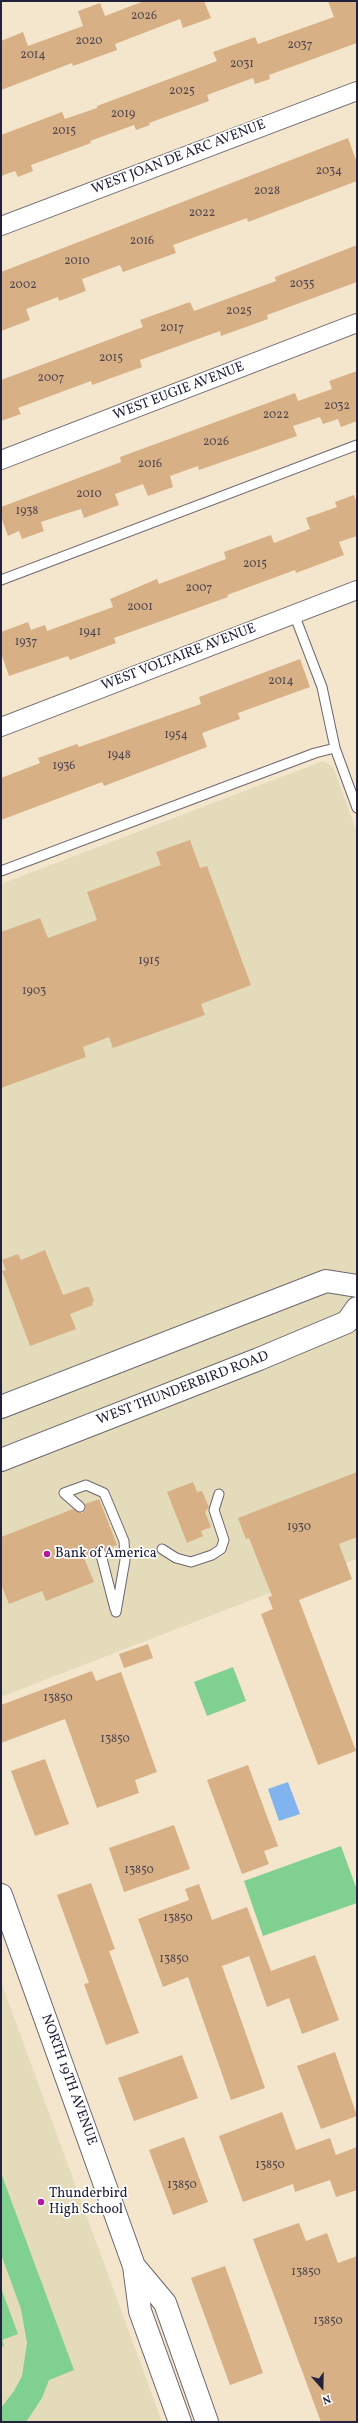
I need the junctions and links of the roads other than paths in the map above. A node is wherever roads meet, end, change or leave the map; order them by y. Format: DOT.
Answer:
graph roads {
  1 [pos="357,91"];
  2 [pos="1,226"];
  3 [pos="357,323"];
  4 [pos="357,445"];
  5 [pos="1,460"];
  6 [pos="1,580"];
  7 [pos="357,590"];
  8 [pos="294,614"];
  9 [pos="1,727"];
  10 [pos="334,748"];
  11 [pos="357,808"];
  12 [pos="1,871"];
  13 [pos="357,1286"];
  14 [pos="357,1308"];
  15 [pos="1,1407"];
  16 [pos="1,1460"];
  17 [pos="219,1494"];
  18 [pos="80,1507"];
  19 [pos="162,1549"];
  20 [pos="100,1551"];
  21 [pos="1,1895"];
  22 [pos="134,2266"];
  23 [pos="180,2422"];
  24 [pos="207,2422"];
  1 -- 2 [label="street, WEST JOAN DE ARC AVENUE"];
  3 -- 5 [label="street, WEST EUGIE AVENUE"];
  4 -- 6 [label="lane"];
  7 -- 8 [label="street, WEST VOLTAIRE AVENUE"];
  8 -- 9 [label="street, WEST VOLTAIRE AVENUE"];
  8 -- 10 [label="lane"];
  10 -- 11 [label="lane"];
  10 -- 12 [label="lane"];
  13 -- 15 [label="main road"];
  14 -- 16 [label="main road, WEST THUNDERBIRD ROAD"];
  17 -- 19 [label="lane"];
  18 -- 20 [label="lane"];
  21 -- 22 [label="main road, NORTH 19TH AVENUE"];
  22 -- 23 [label="main road, NORTH 19TH AVENUE"];
  22 -- 24 [label="main road, NORTH 19TH AVENUE"];
}
